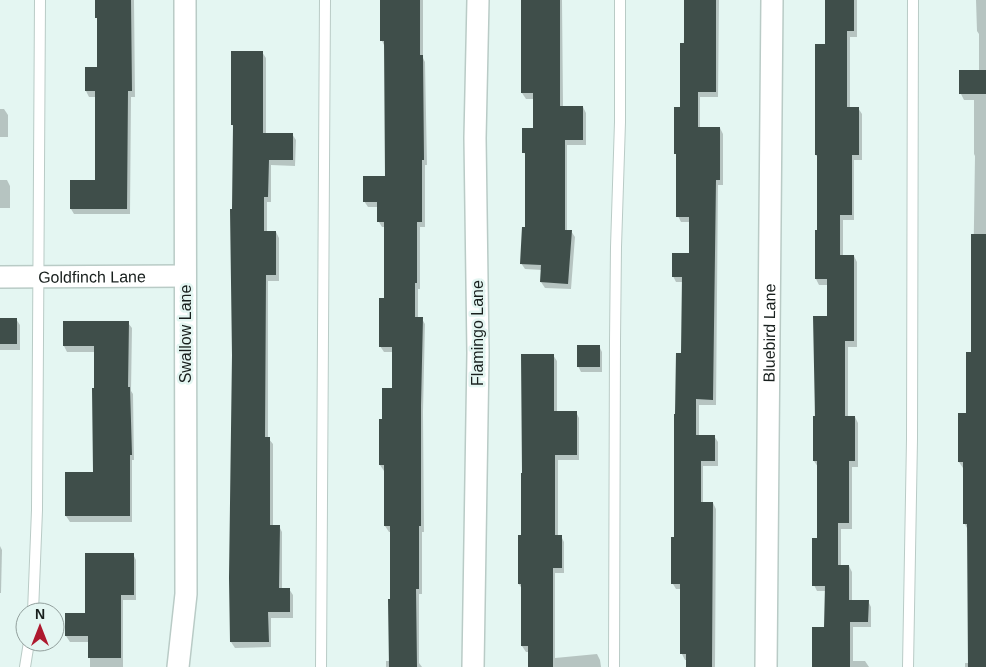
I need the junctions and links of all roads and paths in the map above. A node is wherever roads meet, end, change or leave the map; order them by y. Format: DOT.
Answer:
graph roads {
  1 [pos="40,0"];
  2 [pos="185,0"];
  3 [pos="325,0"];
  4 [pos="478,0"];
  5 [pos="620,0"];
  6 [pos="772,0"];
  7 [pos="913,0"];
  8 [pos="185,276"];
  9 [pos="0,277"];
  10 [pos="37,277"];
  11 [pos="33,602"];
  12 [pos="27,652"];
  13 [pos="25,667"];
  14 [pos="178,667"];
  15 [pos="321,667"];
  16 [pos="474,667"];
  17 [pos="614,667"];
  18 [pos="766,667"];
  19 [pos="908,667"];
  1 -- 10 [label="lane"];
  2 -- 8 [label="street, Swallow Lane"];
  3 -- 15 [label="lane"];
  4 -- 16 [label="street, Flamingo Lane"];
  5 -- 17 [label="lane"];
  6 -- 18 [label="street, Bluebird Lane"];
  7 -- 19 [label="lane"];
  8 -- 10 [label="street, Goldfinch Lane"];
  8 -- 14 [label="street, Swallow Lane"];
  9 -- 10 [label="street, Goldfinch Lane"];
  10 -- 11 [label="lane"];
  12 -- 13 [label="lane"];
}
